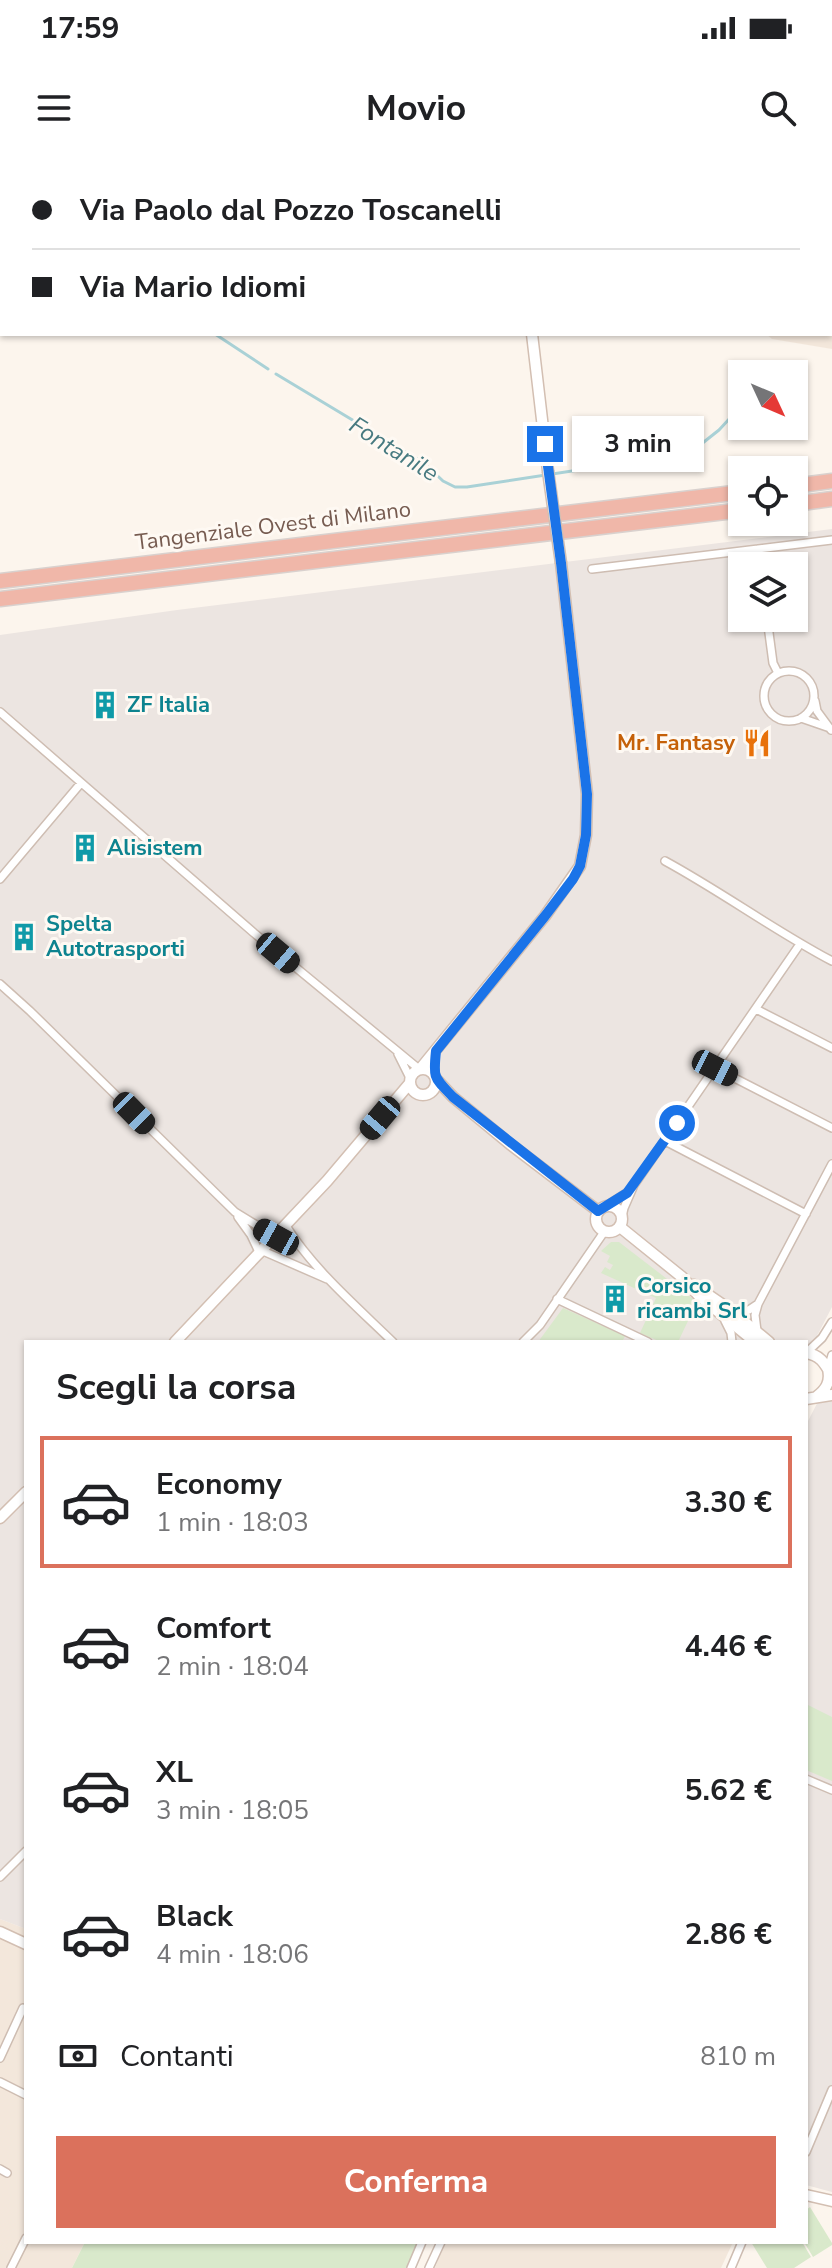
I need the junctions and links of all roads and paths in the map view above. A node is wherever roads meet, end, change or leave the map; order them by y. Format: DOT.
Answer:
graph roads {
  1 [pos="532,336"];
  2 [pos="832,481"];
  3 [pos="808,484"];
  4 [pos="728,494"];
  5 [pos="832,499"];
  6 [pos="808,502"];
  7 [pos="728,512"];
  8 [pos="832,540"];
  9 [pos="758,549"];
  10 [pos="759,552"];
  11 [pos="592,569"];
  12 [pos="0,581"];
  13 [pos="0,599"];
  14 [pos="769,632"];
  15 [pos="778,673"];
  16 [pos="814,698"];
  17 [pos="0,712"];
  18 [pos="801,718"];
  19 [pos="832,730"];
  20 [pos="81,783"];
  21 [pos="665,861"];
  22 [pos="0,879"];
  23 [pos="800,944"];
  24 [pos="832,961"];
  25 [pos="0,984"];
  26 [pos="756,1009"];
  27 [pos="832,1048"];
  28 [pos="436,1051"];
  29 [pos="715,1068"];
  30 [pos="435,1076"];
  31 [pos="415,1078"];
  32 [pos="430,1094"];
  33 [pos="453,1097"];
  34 [pos="832,1128"];
  35 [pos="665,1141"];
  36 [pos="832,1164"];
  37 [pos="634,1185"];
  38 [pos="602,1209"];
  39 [pos="235,1212"];
  40 [pos="806,1214"];
  41 [pos="621,1222"];
  42 [pos="286,1226"];
  43 [pos="604,1232"];
  44 [pos="276,1237"];
  45 [pos="262,1252"];
  46 [pos="682,1277"];
  47 [pos="332,1281"];
  48 [pos="557,1299"];
  49 [pos="758,1304"];
  50 [pos="719,1313"];
  51 [pos="733,1313"];
  52 [pos="832,1322"];
  53 [pos="753,1339"];
  54 [pos="177,1340"];
  55 [pos="391,1340"];
  56 [pos="525,1340"];
  57 [pos="644,1340"];
  58 [pos="732,1340"];
  59 [pos="808,1351"];
  60 [pos="808,1354"];
  61 [pos="832,1355"];
  62 [pos="830,1373"];
  63 [pos="832,1395"];
  64 [pos="811,1398"];
  65 [pos="24,1494"];
  66 [pos="0,1518"];
  67 [pos="808,1780"];
  68 [pos="832,1790"];
  69 [pos="24,1853"];
  70 [pos="0,1877"];
  71 [pos="0,1932"];
  72 [pos="24,1943"];
  73 [pos="24,2008"];
  74 [pos="0,2058"];
  75 [pos="0,2082"];
  76 [pos="832,2090"];
  77 [pos="24,2094"];
  78 [pos="808,2147"];
  79 [pos="808,2195"];
  80 [pos="832,2201"];
  81 [pos="24,2242"];
  82 [pos="421,2244"];
  83 [pos="440,2244"];
  84 [pos="741,2244"];
  85 [pos="11,2268"];
  86 [pos="411,2268"];
  87 [pos="429,2268"];
  88 [pos="731,2268"];
  1 -- 28 [label="street, bridge"];
  2 -- 3 [label="highway"];
  4 -- 12 [label="highway, Tangenziale Ovest di Milano"];
  5 -- 6 [label="highway"];
  7 -- 13 [label="highway, Tangenziale Ovest di Milano"];
  8 -- 9 [label="street"];
  9 -- 10 [label="street"];
  9 -- 11 [label="street"];
  14 -- 15 [label="street"];
  15 -- 16 [label="street"];
  15 -- 18 [label="street"];
  16 -- 18 [label="street"];
  16 -- 19 [label="street"];
  17 -- 20 [label="street"];
  18 -- 19 [label="street"];
  20 -- 22 [label="street"];
  20 -- 31 [label="street"];
  21 -- 23 [label="street"];
  23 -- 24 [label="street"];
  23 -- 26 [label="street"];
  25 -- 39 [label="street"];
  26 -- 27 [label="street"];
  26 -- 29 [label="street"];
  28 -- 30 [label="street"];
  28 -- 31 [label="street"];
  29 -- 34 [label="street"];
  29 -- 35 [label="street"];
  30 -- 31 [label="street"];
  30 -- 32 [label="street"];
  30 -- 33 [label="street"];
  31 -- 32 [label="street"];
  31 -- 42 [label="street"];
  32 -- 33 [label="street"];
  33 -- 38 [label="street"];
  35 -- 37 [label="street"];
  35 -- 40 [label="street"];
  36 -- 40 [label="street"];
  37 -- 38 [label="street"];
  37 -- 41 [label="street"];
  38 -- 41 [label="street"];
  38 -- 43 [label="street"];
  39 -- 44 [label="street"];
  39 -- 45 [label="street"];
  40 -- 49 [label="street"];
  41 -- 43 [label="street"];
  41 -- 46 [label="street"];
  42 -- 44 [label="street"];
  42 -- 47 [label="street"];
  43 -- 48 [label="street"];
  44 -- 45 [label="street"];
  45 -- 47 [label="street"];
  45 -- 54 [label="street"];
  46 -- 50 [label="street"];
  46 -- 51 [label="street"];
  47 -- 55 [label="street"];
  48 -- 56 [label="street"];
  48 -- 57 [label="street"];
  49 -- 51 [label="street"];
  49 -- 53 [label="street"];
  50 -- 53 [label="street"];
  50 -- 58 [label="street"];
  51 -- 53 [label="street"];
  52 -- 59 [label="street"];
  60 -- 62 [label="street"];
  61 -- 62 [label="street"];
  62 -- 64 [label="street"];
  63 -- 64 [label="street"];
  65 -- 66 [label="street"];
  67 -- 68 [label="street"];
  69 -- 70 [label="street"];
  71 -- 72 [label="street"];
  73 -- 74 [label="street"];
  75 -- 77 [label="street"];
  76 -- 78 [label="street"];
  79 -- 80 [label="street"];
  81 -- 85 [label="street"];
  82 -- 86 [label="street"];
  83 -- 87 [label="street"];
  84 -- 88 [label="street"];
}
